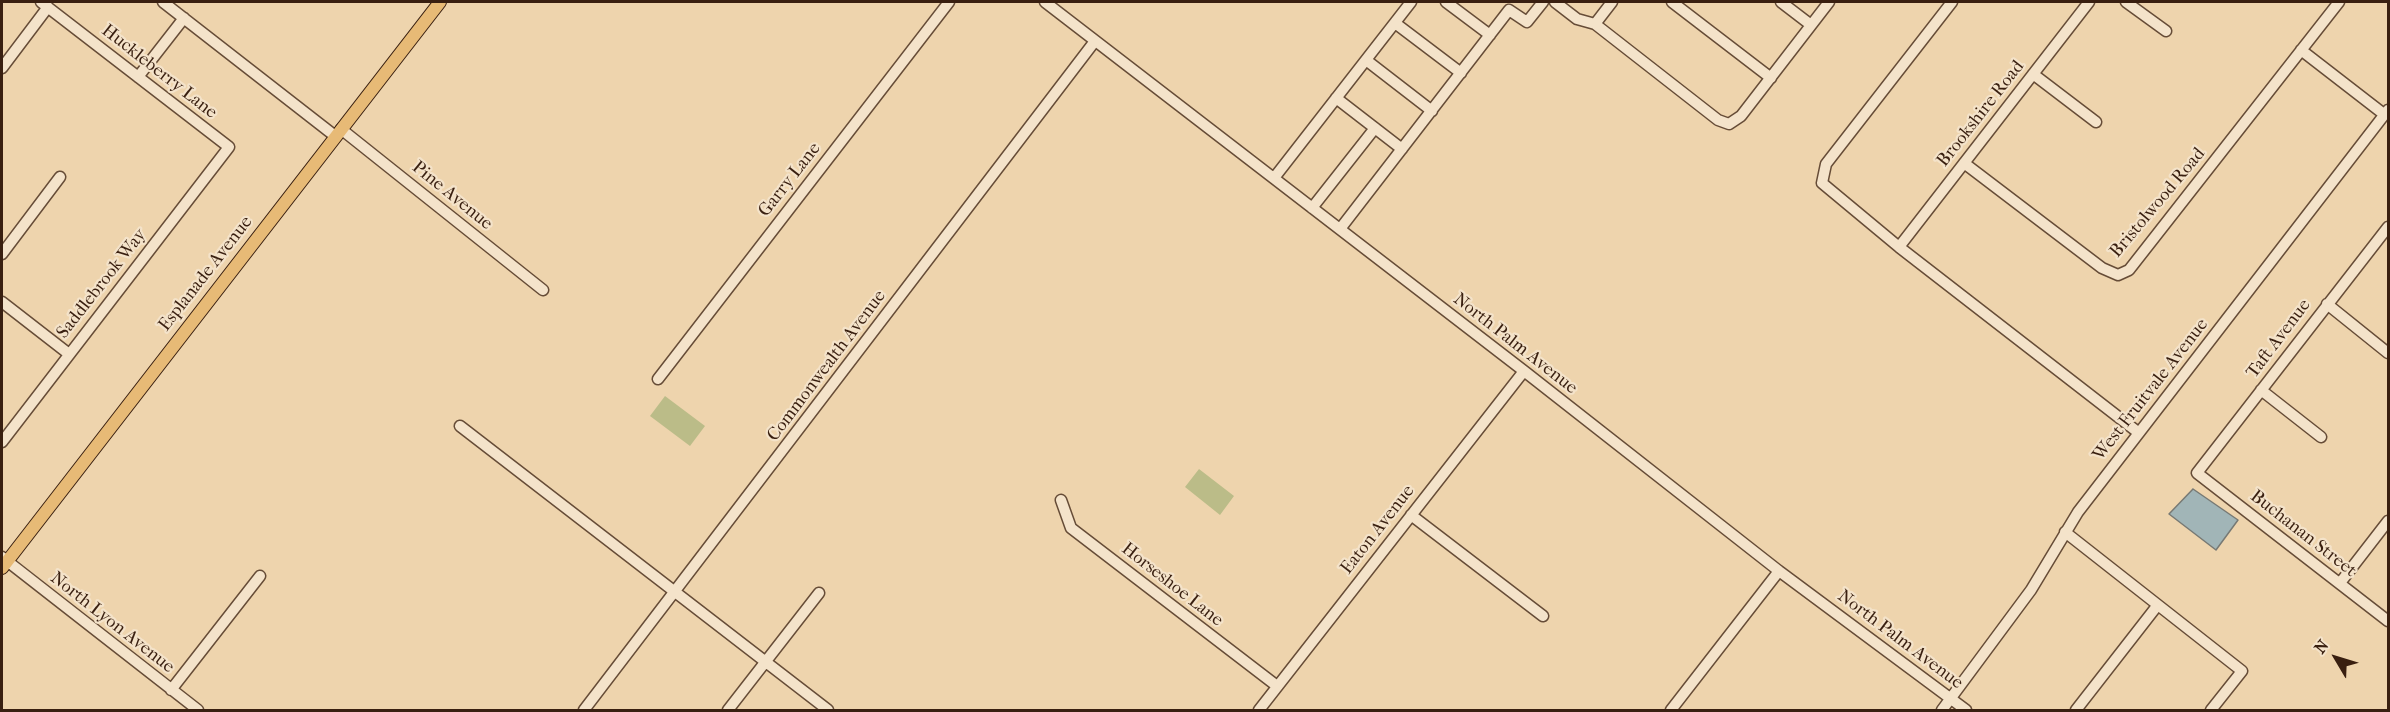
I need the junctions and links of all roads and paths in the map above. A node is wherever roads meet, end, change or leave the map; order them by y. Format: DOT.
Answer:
graph roads {
  1 [pos="163,2"];
  2 [pos="440,2"];
  3 [pos="949,2"];
  4 [pos="1045,2"];
  5 [pos="1411,2"];
  6 [pos="1446,2"];
  7 [pos="1543,2"];
  8 [pos="1555,2"];
  9 [pos="1612,2"];
  10 [pos="1672,2"];
  11 [pos="1781,2"];
  12 [pos="1829,2"];
  13 [pos="1952,2"];
  14 [pos="2089,2"];
  15 [pos="2126,2"];
  16 [pos="2339,2"];
  17 [pos="44,4"];
  18 [pos="184,18"];
  19 [pos="1395,23"];
  20 [pos="1595,24"];
  21 [pos="1811,25"];
  22 [pos="2166,31"];
  23 [pos="1490,35"];
  24 [pos="1095,41"];
  25 [pos="2301,50"];
  26 [pos="1366,60"];
  27 [pos="2,68"];
  28 [pos="1461,73"];
  29 [pos="2033,74"];
  30 [pos="138,77"];
  31 [pos="1771,78"];
  32 [pos="1336,98"];
  33 [pos="1432,111"];
  34 [pos="2387,112"];
  35 [pos="2096,122"];
  36 [pos="1375,128"];
  37 [pos="338,132"];
  38 [pos="229,147"];
  39 [pos="1402,149"];
  40 [pos="1964,164"];
  41 [pos="60,177"];
  42 [pos="1274,178"];
  43 [pos="1312,208"];
  44 [pos="2388,226"];
  45 [pos="1340,229"];
  46 [pos="1899,247"];
  47 [pos="2,254"];
  48 [pos="543,290"];
  49 [pos="2,302"];
  50 [pos="2327,304"];
  51 [pos="2388,353"];
  52 [pos="69,354"];
  53 [pos="1524,371"];
  54 [pos="658,379"];
  55 [pos="2261,390"];
  56 [pos="460,426"];
  57 [pos="2139,433"];
  58 [pos="2321,437"];
  59 [pos="2,442"];
  60 [pos="2197,473"];
  61 [pos="1061,500"];
  62 [pos="1411,515"];
  63 [pos="2388,521"];
  64 [pos="2065,532"];
  65 [pos="3,562"];
  66 [pos="1779,571"];
  67 [pos="260,576"];
  68 [pos="2340,584"];
  69 [pos="675,591"];
  70 [pos="819,593"];
  71 [pos="2157,606"];
  72 [pos="1543,616"];
  73 [pos="2388,621"];
  74 [pos="766,662"];
  75 [pos="1277,687"];
  76 [pos="171,690"];
  77 [pos="1951,699"];
  78 [pos="198,711"];
  79 [pos="585,711"];
  80 [pos="728,711"];
  81 [pos="828,711"];
  82 [pos="1258,711"];
  83 [pos="1671,711"];
  84 [pos="1942,711"];
  85 [pos="1966,711"];
  86 [pos="2076,711"];
  87 [pos="2211,711"];
  1 -- 18 [label="street, Pine Avenue"];
  2 -- 37 [label="main road, Esplanade Avenue"];
  3 -- 54 [label="street, Garry Lane"];
  4 -- 24 [label="street, North Palm Avenue"];
  5 -- 19 [label="street"];
  6 -- 23 [label="street"];
  7 -- 23 [label="street"];
  8 -- 20 [label="street"];
  9 -- 20 [label="street"];
  10 -- 31 [label="street"];
  11 -- 21 [label="street"];
  12 -- 21 [label="street"];
  13 -- 46 [label="street"];
  14 -- 29 [label="street, Brookshire Road"];
  15 -- 22 [label="street"];
  16 -- 25 [label="street, Bristolwood Road"];
  17 -- 27 [label="street"];
  17 -- 30 [label="street, Huckleberry Lane"];
  18 -- 30 [label="street"];
  18 -- 37 [label="street, Pine Avenue"];
  19 -- 26 [label="street"];
  19 -- 28 [label="street"];
  20 -- 31 [label="street"];
  21 -- 31 [label="street"];
  23 -- 28 [label="street"];
  24 -- 42 [label="street, North Palm Avenue"];
  24 -- 69 [label="street, Commonwealth Avenue"];
  25 -- 34 [label="street"];
  25 -- 40 [label="street, Bristolwood Road"];
  26 -- 32 [label="street"];
  26 -- 33 [label="street"];
  28 -- 33 [label="street"];
  29 -- 35 [label="street"];
  29 -- 40 [label="street, Brookshire Road"];
  30 -- 38 [label="street, Huckleberry Lane"];
  32 -- 36 [label="street"];
  32 -- 42 [label="street"];
  33 -- 39 [label="street"];
  34 -- 57 [label="street, West Fruitvale Avenue"];
  36 -- 39 [label="street"];
  36 -- 43 [label="street"];
  37 -- 48 [label="street, Pine Avenue"];
  37 -- 65 [label="main road, Esplanade Avenue"];
  38 -- 52 [label="street, Saddlebrook Way"];
  39 -- 45 [label="street"];
  40 -- 46 [label="street, Brookshire Road"];
  41 -- 47 [label="street"];
  42 -- 43 [label="street, North Palm Avenue"];
  43 -- 45 [label="street, North Palm Avenue"];
  44 -- 50 [label="street, Taft Avenue"];
  45 -- 53 [label="street, North Palm Avenue"];
  46 -- 57 [label="street"];
  49 -- 52 [label="street"];
  50 -- 51 [label="street"];
  50 -- 55 [label="street, Taft Avenue"];
  52 -- 59 [label="street, Saddlebrook Way"];
  53 -- 62 [label="street, Eaton Avenue"];
  53 -- 66 [label="street, North Palm Avenue"];
  55 -- 58 [label="street"];
  55 -- 60 [label="street, Taft Avenue"];
  56 -- 69 [label="street"];
  57 -- 64 [label="street, West Fruitvale Avenue"];
  60 -- 68 [label="street, Buchanan Street"];
  61 -- 75 [label="street, Horseshoe Lane"];
  62 -- 72 [label="street"];
  62 -- 75 [label="street, Eaton Avenue"];
  63 -- 68 [label="street"];
  64 -- 71 [label="street"];
  64 -- 77 [label="street, West Fruitvale Avenue"];
  65 -- 76 [label="street, North Lyon Avenue"];
  66 -- 77 [label="street, North Palm Avenue"];
  66 -- 83 [label="street"];
  67 -- 76 [label="street"];
  68 -- 73 [label="street, Buchanan Street"];
  69 -- 74 [label="street"];
  69 -- 79 [label="street, Commonwealth Avenue"];
  70 -- 74 [label="street"];
  71 -- 86 [label="street"];
  71 -- 87 [label="street"];
  74 -- 80 [label="street"];
  74 -- 81 [label="street"];
  75 -- 82 [label="street, Eaton Avenue"];
  76 -- 78 [label="street, North Lyon Avenue"];
  77 -- 84 [label="street, West Fruitvale Avenue"];
  77 -- 85 [label="street, North Palm Avenue"];
}
